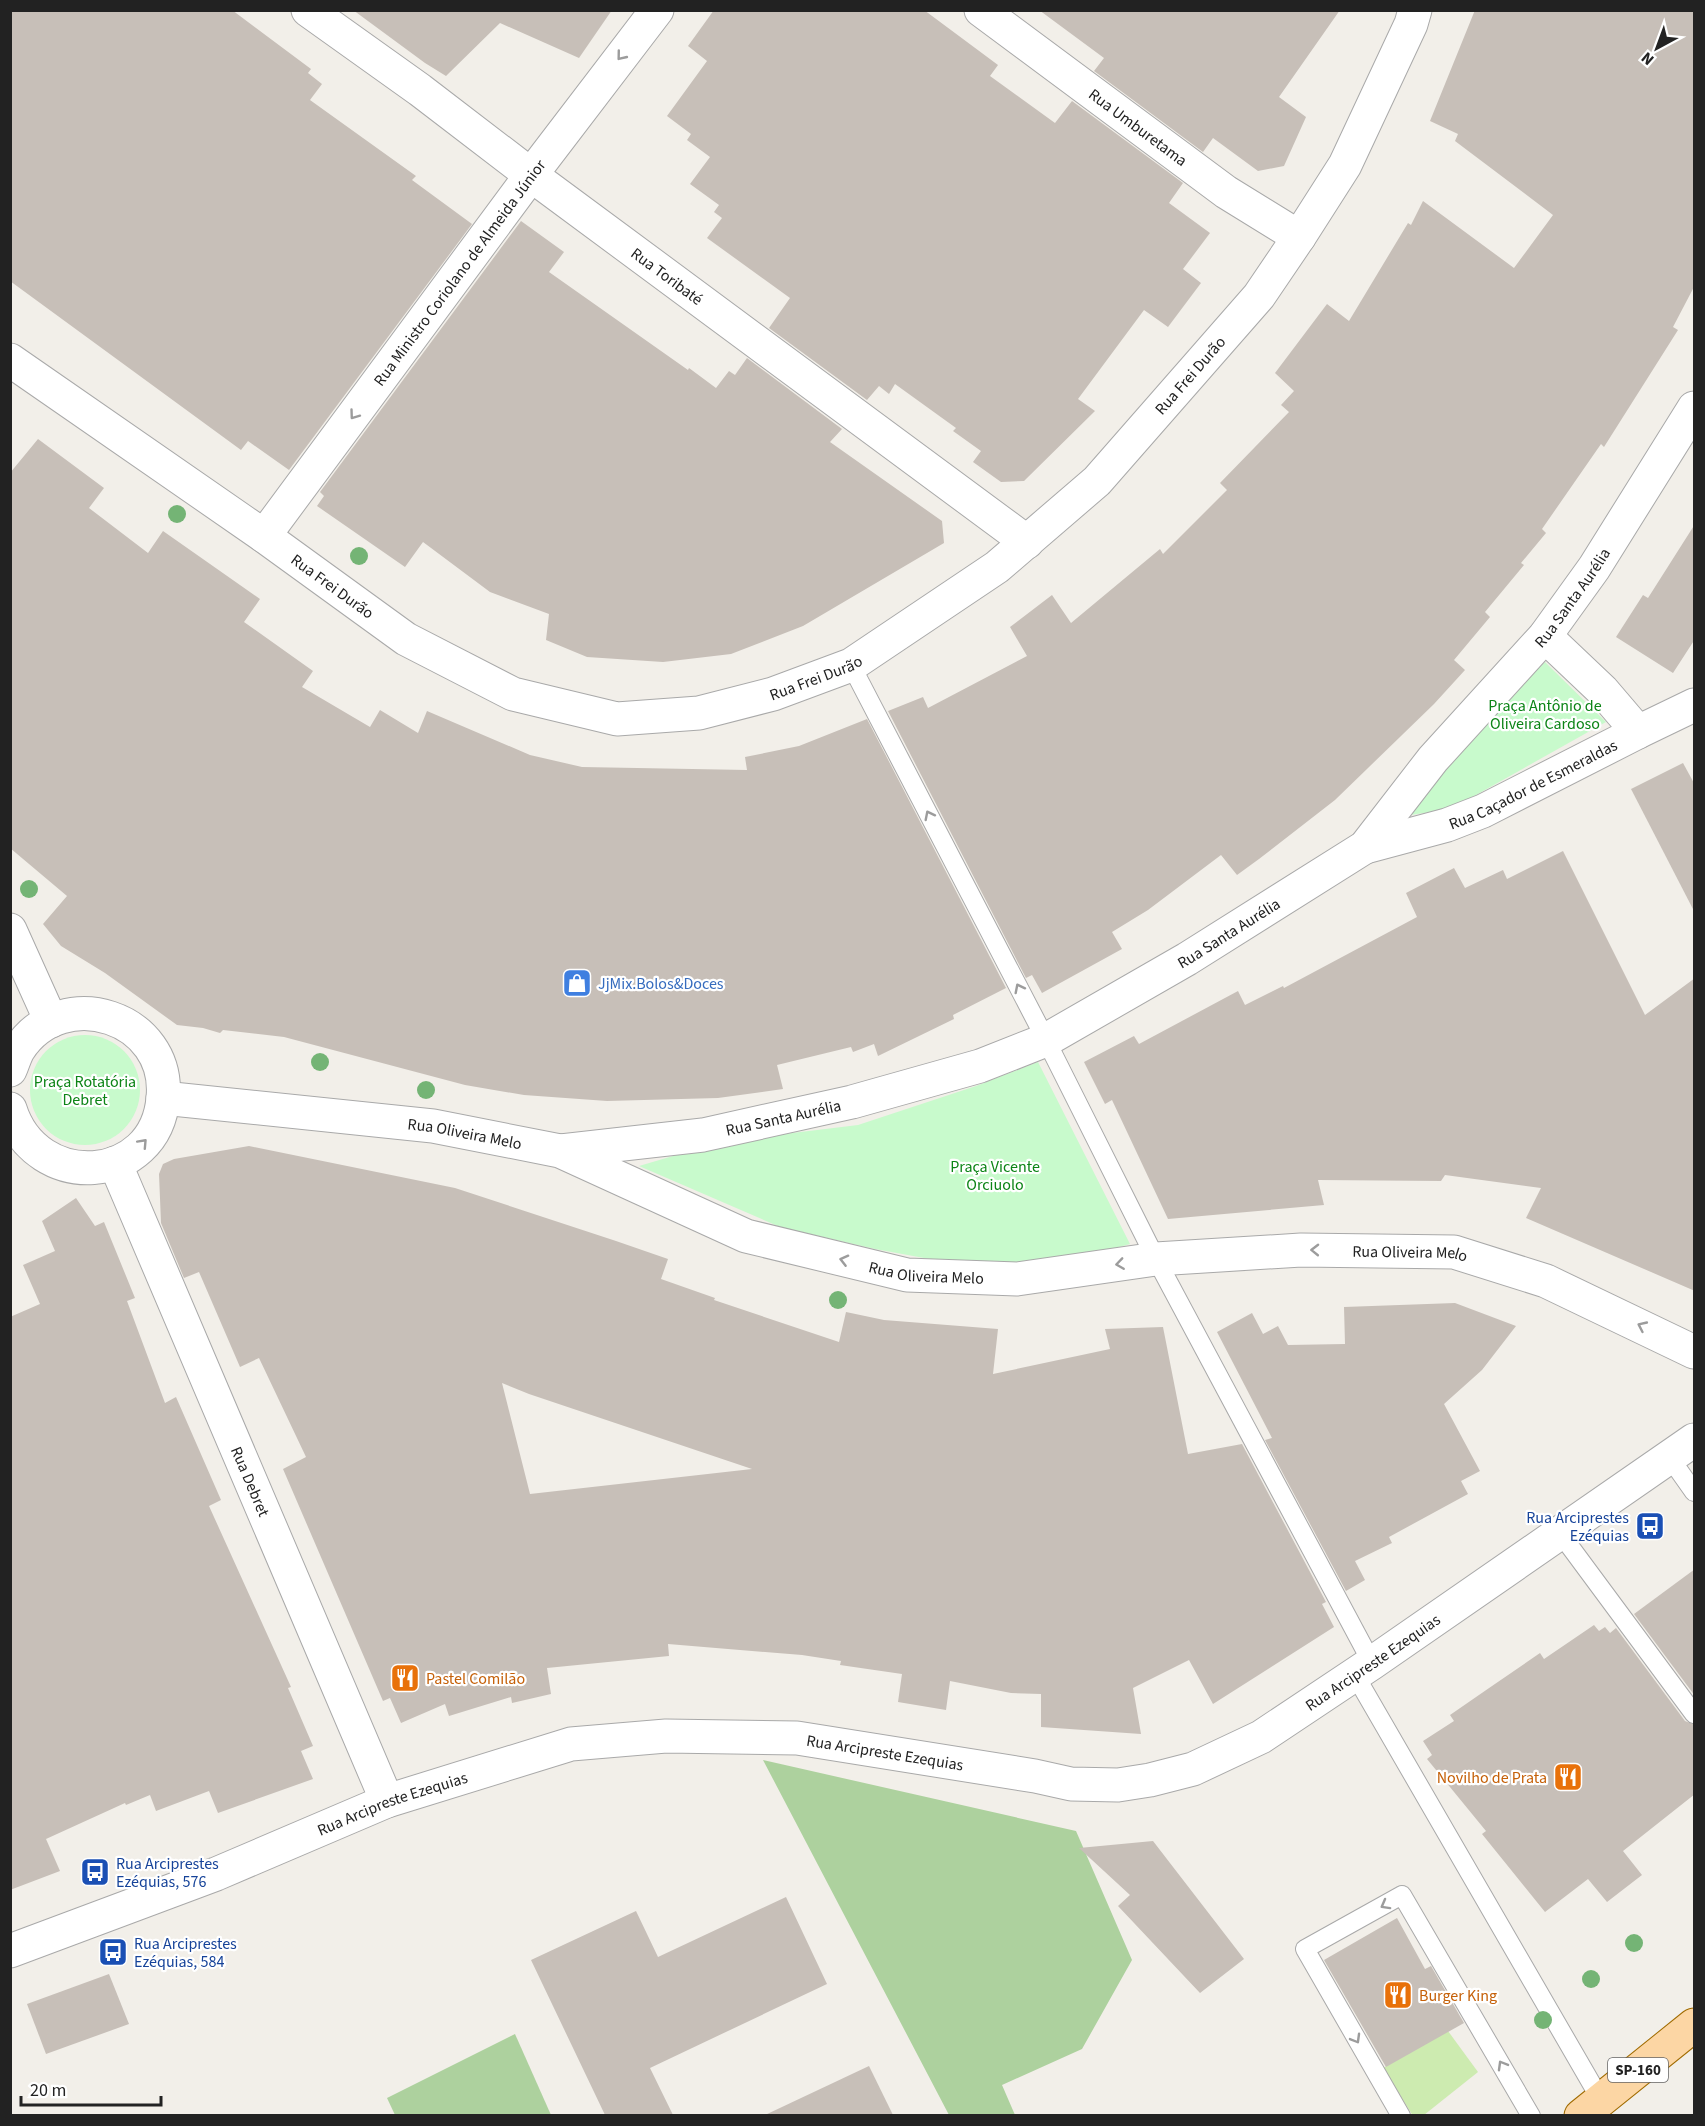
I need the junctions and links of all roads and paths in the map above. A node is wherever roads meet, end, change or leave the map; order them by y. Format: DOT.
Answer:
graph roads {
  1 [pos="308,10"];
  2 [pos="657,10"];
  3 [pos="981,10"];
  4 [pos="1415,10"];
  5 [pos="531,175"];
  6 [pos="1299,237"];
  7 [pos="10,360"];
  8 [pos="1695,408"];
  9 [pos="264,536"];
  10 [pos="1027,542"];
  11 [pos="1545,636"];
  12 [pos="851,665"];
  13 [pos="1695,705"];
  14 [pos="1638,732"];
  15 [pos="1365,847"];
  16 [pos="10,930"];
  17 [pos="51,1021"];
  18 [pos="1046,1040"];
  19 [pos="10,1070"];
  20 [pos="163,1098"];
  21 [pos="10,1109"];
  22 [pos="560,1151"];
  23 [pos="21,1154"];
  24 [pos="115,1163"];
  25 [pos="1156,1259"];
  26 [pos="1695,1352"];
  27 [pos="1682,1449"];
  28 [pos="1695,1492"];
  29 [pos="1560,1533"];
  30 [pos="1363,1669"];
  31 [pos="1695,1714"];
  32 [pos="387,1801"];
  33 [pos="10,1951"];
  34 [pos="1695,2025"];
  35 [pos="1591,2108"];
  36 [pos="1401,2115"];
  37 [pos="1531,2115"];
  1 -- 5 [label="street, Rua Toribaté"];
  2 -- 5 [label="street, Rua Ministro Coriolano de Almeida Júnior, one-way"];
  3 -- 6 [label="street, Rua Umburetama"];
  4 -- 6 [label="street, Rua Frei Durão"];
  5 -- 9 [label="street, Rua Ministro Coriolano de Almeida Júnior, one-way"];
  5 -- 10 [label="street, Rua Toribaté"];
  6 -- 10 [label="street, Rua Frei Durão"];
  7 -- 9 [label="street, Rua Frei Durão"];
  8 -- 11 [label="street, Rua Santa Aurélia"];
  9 -- 12 [label="street, Rua Frei Durão"];
  10 -- 12 [label="street, Rua Frei Durão"];
  11 -- 14 [label="street"];
  11 -- 15 [label="street, Rua Santa Aurélia"];
  18 -- 12 [label="lane, one-way"];
  13 -- 14 [label="street, Rua Caçador de Esmeraldas"];
  14 -- 15 [label="street, Rua Caçador de Esmeraldas"];
  15 -- 18 [label="street, Rua Santa Aurélia"];
  16 -- 17 [label="street"];
  17 -- 19 [label="street"];
  17 -- 20 [label="street"];
  18 -- 22 [label="street, Rua Santa Aurélia"];
  18 -- 25 [label="lane"];
  20 -- 22 [label="street, Rua Oliveira Melo"];
  24 -- 20 [label="street, one-way"];
  21 -- 23 [label="street"];
  25 -- 22 [label="street, Rua Oliveira Melo, one-way"];
  23 -- 24 [label="street"];
  24 -- 32 [label="street, Rua Debret"];
  26 -- 25 [label="street, Rua Oliveira Melo, one-way"];
  25 -- 30 [label="lane"];
  27 -- 28 [label="lane"];
  27 -- 29 [label="street, Rua Arcipreste Ezequias"];
  29 -- 30 [label="street, Rua Arcipreste Ezequias"];
  29 -- 31 [label="lane"];
  30 -- 32 [label="street, Rua Arcipreste Ezequias"];
  30 -- 35 [label="lane"];
  32 -- 33 [label="street, Rua Arcipreste Ezequias"];
  34 -- 35 [label="main road, SP-160"];
  37 -- 36 [label="lane, one-way"];
}
